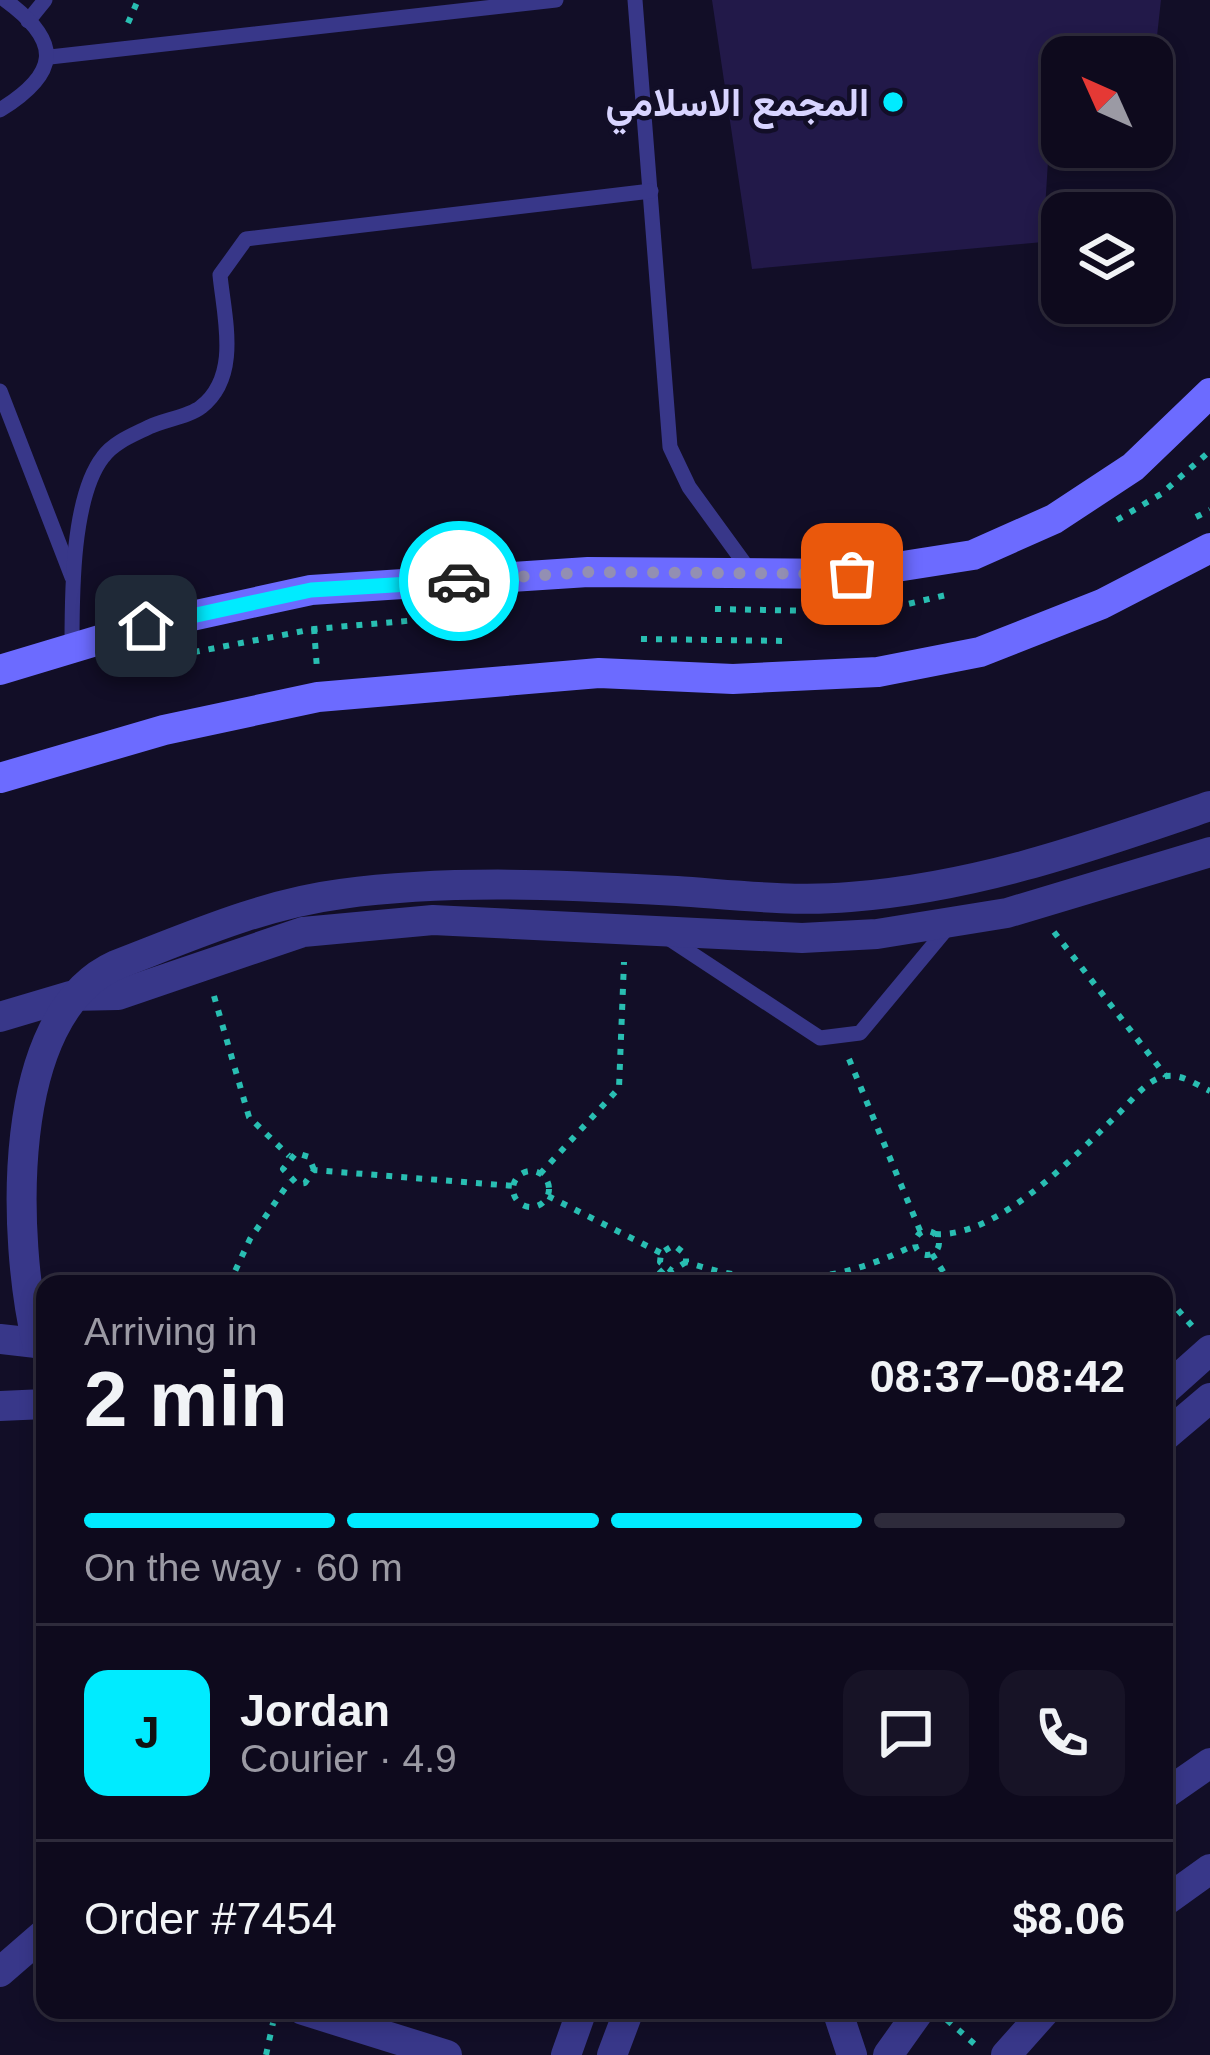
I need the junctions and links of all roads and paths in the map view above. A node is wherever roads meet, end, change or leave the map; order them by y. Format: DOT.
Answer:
graph roads {
  1 [pos="5,0"];
  2 [pos="45,0"];
  3 [pos="556,0"];
  4 [pos="635,0"];
  5 [pos="28,21"];
  6 [pos="50,57"];
  7 [pos="0,110"];
  8 [pos="650,191"];
  9 [pos="0,391"];
  10 [pos="1210,393"];
  11 [pos="1210,548"];
  12 [pos="750,571"];
  13 [pos="72,577"];
  14 [pos="311,590"];
  15 [pos="72,649"];
  16 [pos="0,670"];
  17 [pos="318,697"];
  18 [pos="0,778"];
  19 [pos="1210,806"];
  20 [pos="1210,852"];
  21 [pos="436,886"];
  22 [pos="1034,906"];
  23 [pos="434,920"];
  24 [pos="950,925"];
  25 [pos="639,927"];
  26 [pos="205,963"];
  27 [pos="70,996"];
  28 [pos="0,1017"];
  29 [pos="841,1040"];
  30 [pos="1166,1076"];
  31 [pos="1210,1091"];
  32 [pos="289,1156"];
  33 [pos="314,1170"];
  34 [pos="540,1174"];
  35 [pos="290,1181"];
  36 [pos="514,1186"];
  37 [pos="548,1196"];
  38 [pos="921,1233"];
  39 [pos="935,1234"];
  40 [pos="914,1245"];
  41 [pos="662,1253"];
  42 [pos="932,1254"];
  43 [pos="686,1262"];
  44 [pos="665,1268"];
  45 [pos="233,1275"];
  46 [pos="658,1275"];
  47 [pos="738,1275"];
  48 [pos="831,1275"];
  49 [pos="945,1275"];
  50 [pos="36,1328"];
  51 [pos="0,1339"];
  52 [pos="36,1343"];
  53 [pos="1210,1350"];
  54 [pos="1173,1382"];
  55 [pos="1210,1398"];
  56 [pos="0,1406"];
  57 [pos="36,1408"];
  58 [pos="1173,1429"];
  59 [pos="1210,1763"];
  60 [pos="1173,1789"];
  61 [pos="1210,1869"];
  62 [pos="1173,1896"];
  63 [pos="36,1941"];
  64 [pos="0,1972"];
  65 [pos="273,2019"];
  66 [pos="332,2019"];
  67 [pos="579,2019"];
  68 [pos="626,2019"];
  69 [pos="840,2019"];
  70 [pos="914,2019"];
  71 [pos="945,2019"];
  72 [pos="1038,2019"];
  73 [pos="266,2055"];
  74 [pos="447,2055"];
  75 [pos="566,2055"];
  76 [pos="612,2055"];
  77 [pos="852,2055"];
  78 [pos="889,2055"];
  79 [pos="986,2055"];
  80 [pos="1006,2055"];
  1 -- 5 [label="lane"];
  2 -- 5 [label="lane"];
  3 -- 6 [label="lane"];
  4 -- 8 [label="lane"];
  5 -- 6 [label="lane"];
  6 -- 7 [label="lane"];
  8 -- 12 [label="lane"];
  8 -- 13 [label="lane"];
  9 -- 13 [label="lane"];
  10 -- 12 [label="main road"];
  11 -- 17 [label="main road"];
  12 -- 14 [label="main road"];
  13 -- 15 [label="lane"];
  14 -- 15 [label="main road"];
  14 -- 17 [label="path"];
  15 -- 16 [label="main road"];
  17 -- 18 [label="main road"];
  19 -- 21 [label="street"];
  20 -- 22 [label="street"];
  21 -- 23 [label="street"];
  21 -- 27 [label="street"];
  22 -- 24 [label="street"];
  22 -- 30 [label="path"];
  23 -- 25 [label="street"];
  23 -- 26 [label="street"];
  24 -- 25 [label="street"];
  24 -- 29 [label="lane"];
  25 -- 29 [label="lane"];
  25 -- 34 [label="path"];
  26 -- 27 [label="street"];
  26 -- 32 [label="path"];
  27 -- 28 [label="street"];
  27 -- 50 [label="street"];
  29 -- 38 [label="path"];
  30 -- 31 [label="path"];
  30 -- 39 [label="path"];
  32 -- 33 [label="path"];
  32 -- 35 [label="path"];
  33 -- 35 [label="path"];
  33 -- 36 [label="path"];
  34 -- 36 [label="path"];
  34 -- 37 [label="path"];
  35 -- 45 [label="path"];
  36 -- 37 [label="path"];
  37 -- 41 [label="path"];
  38 -- 39 [label="path"];
  38 -- 40 [label="path"];
  39 -- 42 [label="path"];
  40 -- 42 [label="path"];
  40 -- 48 [label="path"];
  41 -- 43 [label="path"];
  41 -- 44 [label="path"];
  42 -- 49 [label="path"];
  43 -- 44 [label="path"];
  43 -- 47 [label="path"];
  44 -- 46 [label="path"];
  51 -- 52 [label="street"];
  53 -- 54 [label="street"];
  55 -- 58 [label="street"];
  56 -- 57 [label="street"];
  59 -- 60 [label="street"];
  61 -- 62 [label="street"];
  63 -- 64 [label="street"];
  65 -- 73 [label="path"];
  66 -- 74 [label="street"];
  67 -- 75 [label="street"];
  68 -- 76 [label="street"];
  69 -- 77 [label="street"];
  70 -- 78 [label="street"];
  71 -- 79 [label="path"];
  72 -- 80 [label="street"];
}
